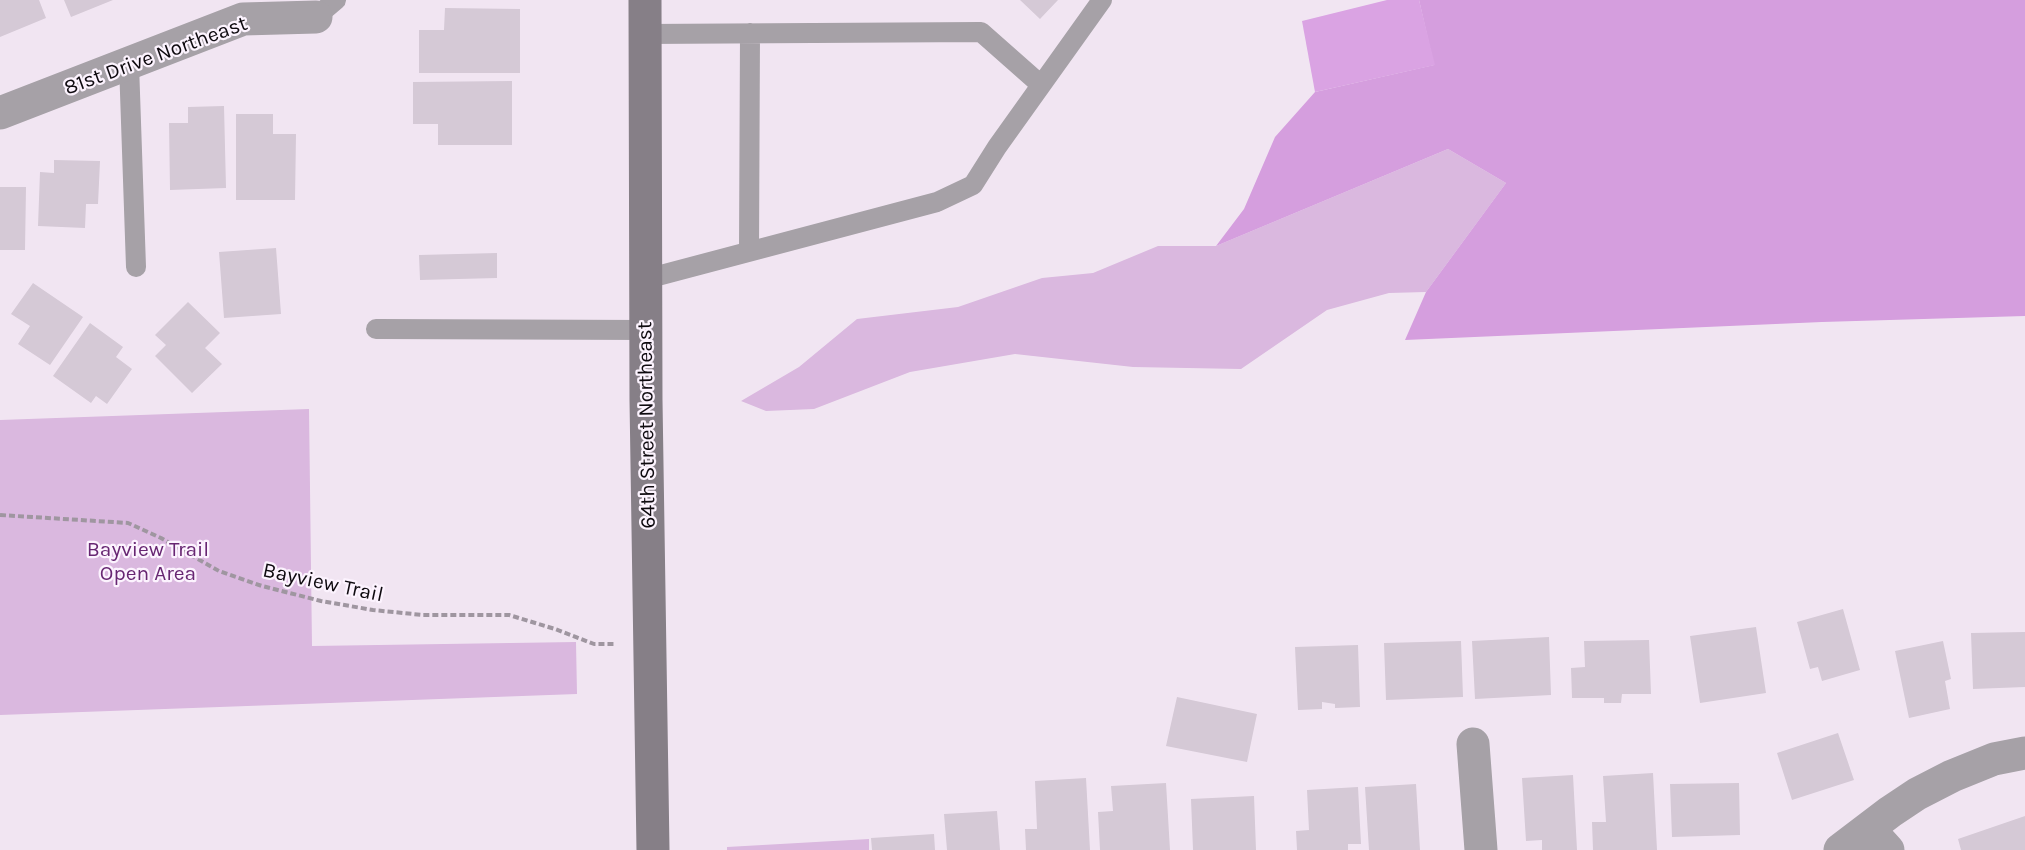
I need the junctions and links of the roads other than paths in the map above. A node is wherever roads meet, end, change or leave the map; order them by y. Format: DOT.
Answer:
graph roads {
  1 [pos="645,0"];
  2 [pos="1102,0"];
  3 [pos="326,8"];
  4 [pos="750,33"];
  5 [pos="645,34"];
  6 [pos="129,64"];
  7 [pos="1041,85"];
  8 [pos="0,113"];
  9 [pos="749,252"];
  10 [pos="136,267"];
  11 [pos="646,279"];
  12 [pos="376,329"];
  13 [pos="646,330"];
  14 [pos="1473,744"];
  15 [pos="2025,753"];
  16 [pos="1879,840"];
  17 [pos="653,850"];
  18 [pos="1481,850"];
  19 [pos="1840,850"];
  1 -- 5 [label="main road, 64th Street Northeast"];
  2 -- 7 [label="lane"];
  3 -- 6 [label="street, 81st Drive Northeast"];
  4 -- 5 [label="lane"];
  4 -- 7 [label="lane"];
  4 -- 9 [label="lane"];
  5 -- 11 [label="main road, 64th Street Northeast"];
  6 -- 8 [label="street, 81st Drive Northeast"];
  6 -- 10 [label="lane"];
  7 -- 9 [label="lane"];
  9 -- 11 [label="lane"];
  11 -- 13 [label="main road, 64th Street Northeast"];
  12 -- 13 [label="lane"];
  13 -- 17 [label="main road, 64th Street Northeast"];
  14 -- 18 [label="street"];
  15 -- 16 [label="street"];
  16 -- 19 [label="street"];
}
